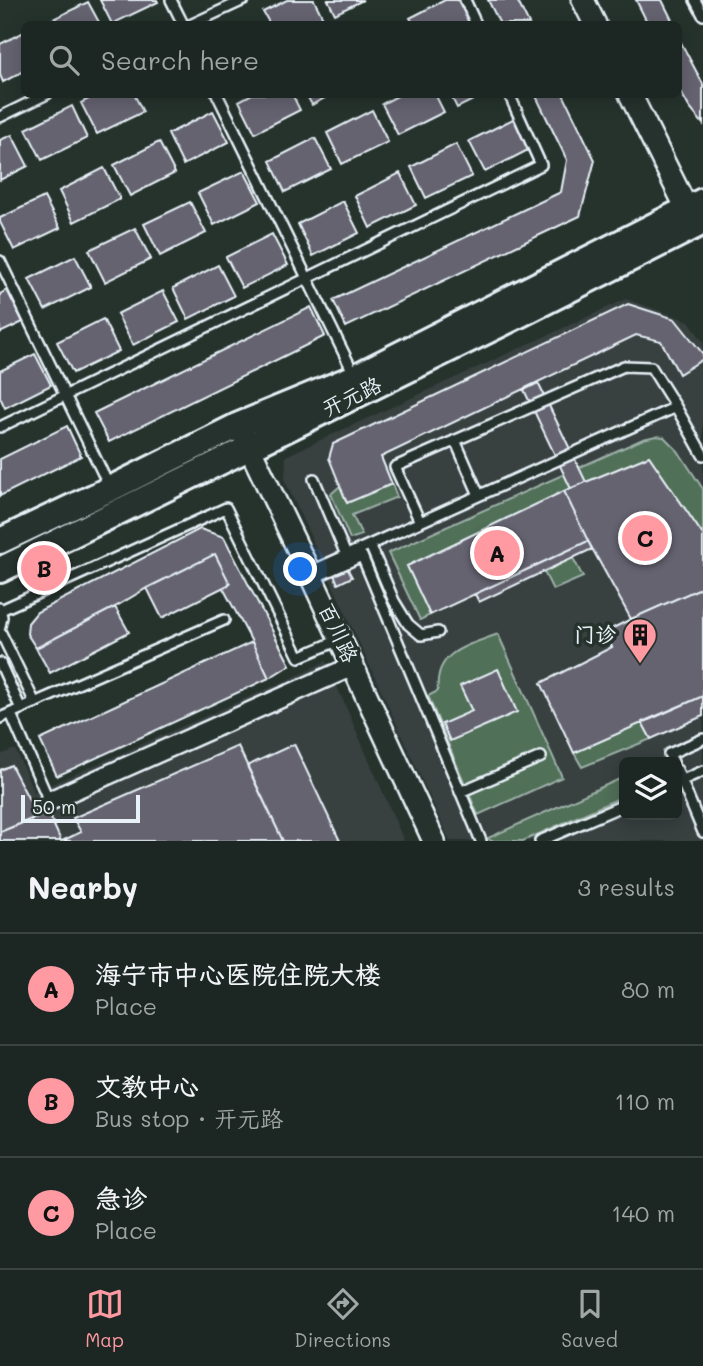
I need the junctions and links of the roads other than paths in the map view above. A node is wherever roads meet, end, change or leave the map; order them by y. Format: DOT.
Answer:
graph roads {
  1 [pos="171,0"];
  2 [pos="244,0"];
  3 [pos="465,0"];
  4 [pos="583,0"];
  5 [pos="182,21"];
  6 [pos="198,21"];
  7 [pos="475,21"];
  8 [pos="594,21"];
  9 [pos="39,98"];
  10 [pos="219,98"];
  11 [pos="511,98"];
  12 [pos="632,98"];
  13 [pos="0,117"];
  14 [pos="699,218"];
  15 [pos="0,261"];
  16 [pos="307,278"];
  17 [pos="355,377"];
  18 [pos="65,395"];
  19 [pos="676,407"];
  20 [pos="0,427"];
  21 [pos="244,436"];
  22 [pos="455,440"];
  23 [pos="703,455"];
  24 [pos="314,479"];
  25 [pos="110,489"];
  26 [pos="479,495"];
  27 [pos="420,522"];
  28 [pos="0,541"];
  29 [pos="370,545"];
  30 [pos="346,555"];
  31 [pos="0,570"];
  32 [pos="311,575"];
  33 [pos="1,609"];
  34 [pos="224,620"];
  35 [pos="0,629"];
  36 [pos="438,632"];
  37 [pos="341,640"];
  38 [pos="0,663"];
  39 [pos="353,666"];
  40 [pos="35,703"];
  41 [pos="21,709"];
  42 [pos="10,714"];
  43 [pos="0,718"];
  44 [pos="703,738"];
  45 [pos="541,757"];
  46 [pos="670,757"];
  47 [pos="703,771"];
  48 [pos="682,780"];
  49 [pos="682,787"];
  50 [pos="460,792"];
  51 [pos="49,801"];
  52 [pos="619,807"];
  53 [pos="703,832"];
  54 [pos="434,841"];
  55 [pos="481,841"];
  56 [pos="540,841"];
  1 -- 5 [label="lane"];
  2 -- 6 [label="lane"];
  3 -- 7 [label="lane"];
  4 -- 8 [label="street"];
  9 -- 13 [label="lane"];
  10 -- 16 [label="lane"];
  11 -- 16 [label="lane"];
  12 -- 14 [label="street"];
  14 -- 17 [label="main road, 开元路"];
  14 -- 21 [label="main road, 开元路"];
  15 -- 18 [label="lane"];
  16 -- 17 [label="lane"];
  16 -- 18 [label="lane"];
  17 -- 21 [label="main road, 开元路"];
  18 -- 20 [label="lane"];
  18 -- 25 [label="lane"];
  19 -- 22 [label="lane"];
  19 -- 23 [label="lane"];
  19 -- 26 [label="lane"];
  21 -- 25 [label="main road, 开元路"];
  21 -- 31 [label="main road, 开元路"];
  21 -- 32 [label="street, 百川路"];
  22 -- 26 [label="lane"];
  22 -- 27 [label="lane"];
  24 -- 30 [label="lane"];
  25 -- 28 [label="main road, 开元路"];
  26 -- 27 [label="lane"];
  27 -- 29 [label="lane"];
  29 -- 30 [label="lane"];
  29 -- 36 [label="lane"];
  30 -- 32 [label="lane"];
  32 -- 37 [label="street, 百川路"];
  32 -- 50 [label="lane"];
  33 -- 35 [label="lane"];
  33 -- 37 [label="lane"];
  34 -- 40 [label="lane"];
  35 -- 40 [label="lane"];
  37 -- 39 [label="street, 百川路"];
  38 -- 41 [label="lane"];
  39 -- 51 [label="street"];
  39 -- 54 [label="street, 百川路"];
  40 -- 41 [label="lane"];
  41 -- 42 [label="lane"];
  42 -- 43 [label="lane"];
  42 -- 51 [label="lane"];
  44 -- 46 [label="lane"];
  45 -- 50 [label="lane"];
  47 -- 48 [label="lane"];
  49 -- 53 [label="lane"];
  50 -- 55 [label="lane"];
  52 -- 56 [label="lane"];
}
